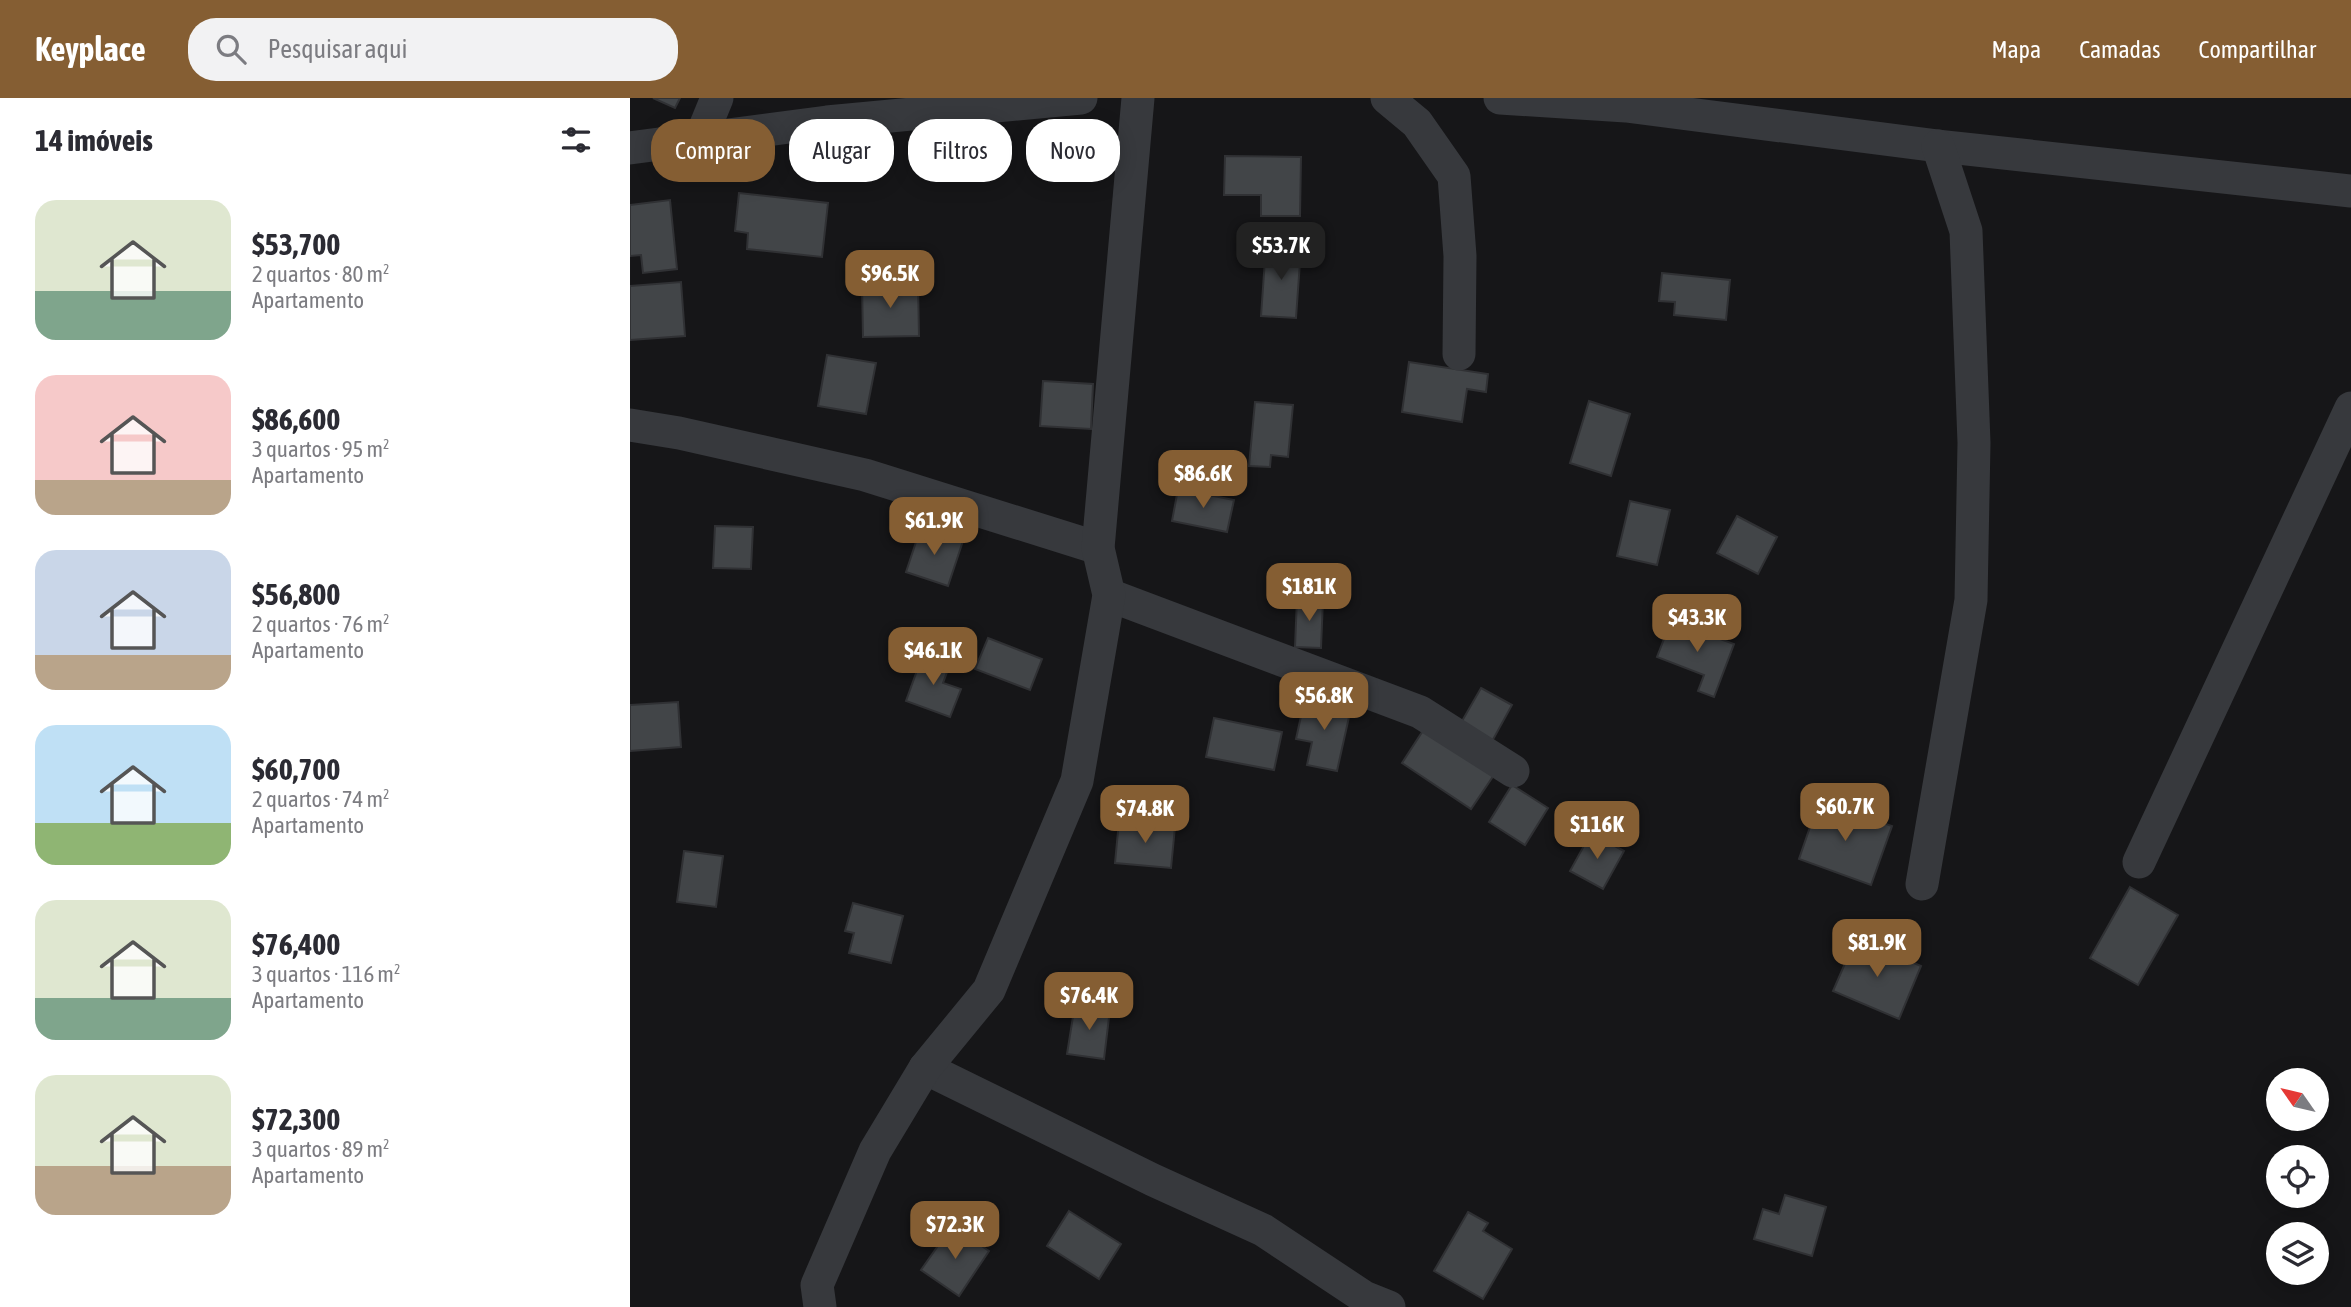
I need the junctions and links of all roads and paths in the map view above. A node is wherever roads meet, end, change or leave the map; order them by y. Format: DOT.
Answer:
graph roads {
  1 [pos="718,98"];
  2 [pos="1081,98"];
  3 [pos="1138,98"];
  4 [pos="1387,98"];
  5 [pos="1500,98"];
  6 [pos="1628,102"];
  7 [pos="709,119"];
  8 [pos="775,128"];
  9 [pos="651,145"];
  10 [pos="1938,146"];
  11 [pos="630,148"];
  12 [pos="2351,191"];
  13 [pos="1459,355"];
  14 [pos="2351,408"];
  15 [pos="630,425"];
  16 [pos="1098,548"];
  17 [pos="1109,594"];
  18 [pos="1513,771"];
  19 [pos="2139,862"];
  20 [pos="1922,884"];
  21 [pos="925,1068"];
  22 [pos="820,1307"];
  23 [pos="1389,1307"];
  1 -- 7 [label="street"];
  2 -- 8 [label="street"];
  3 -- 16 [label="street"];
  4 -- 13 [label="street"];
  5 -- 6 [label="street"];
  6 -- 10 [label="street"];
  9 -- 11 [label="street"];
  10 -- 12 [label="street"];
  10 -- 20 [label="street"];
  14 -- 19 [label="street"];
  15 -- 16 [label="street"];
  16 -- 17 [label="street"];
  17 -- 18 [label="street"];
  17 -- 21 [label="street"];
  21 -- 22 [label="street"];
  21 -- 23 [label="street"];
}
